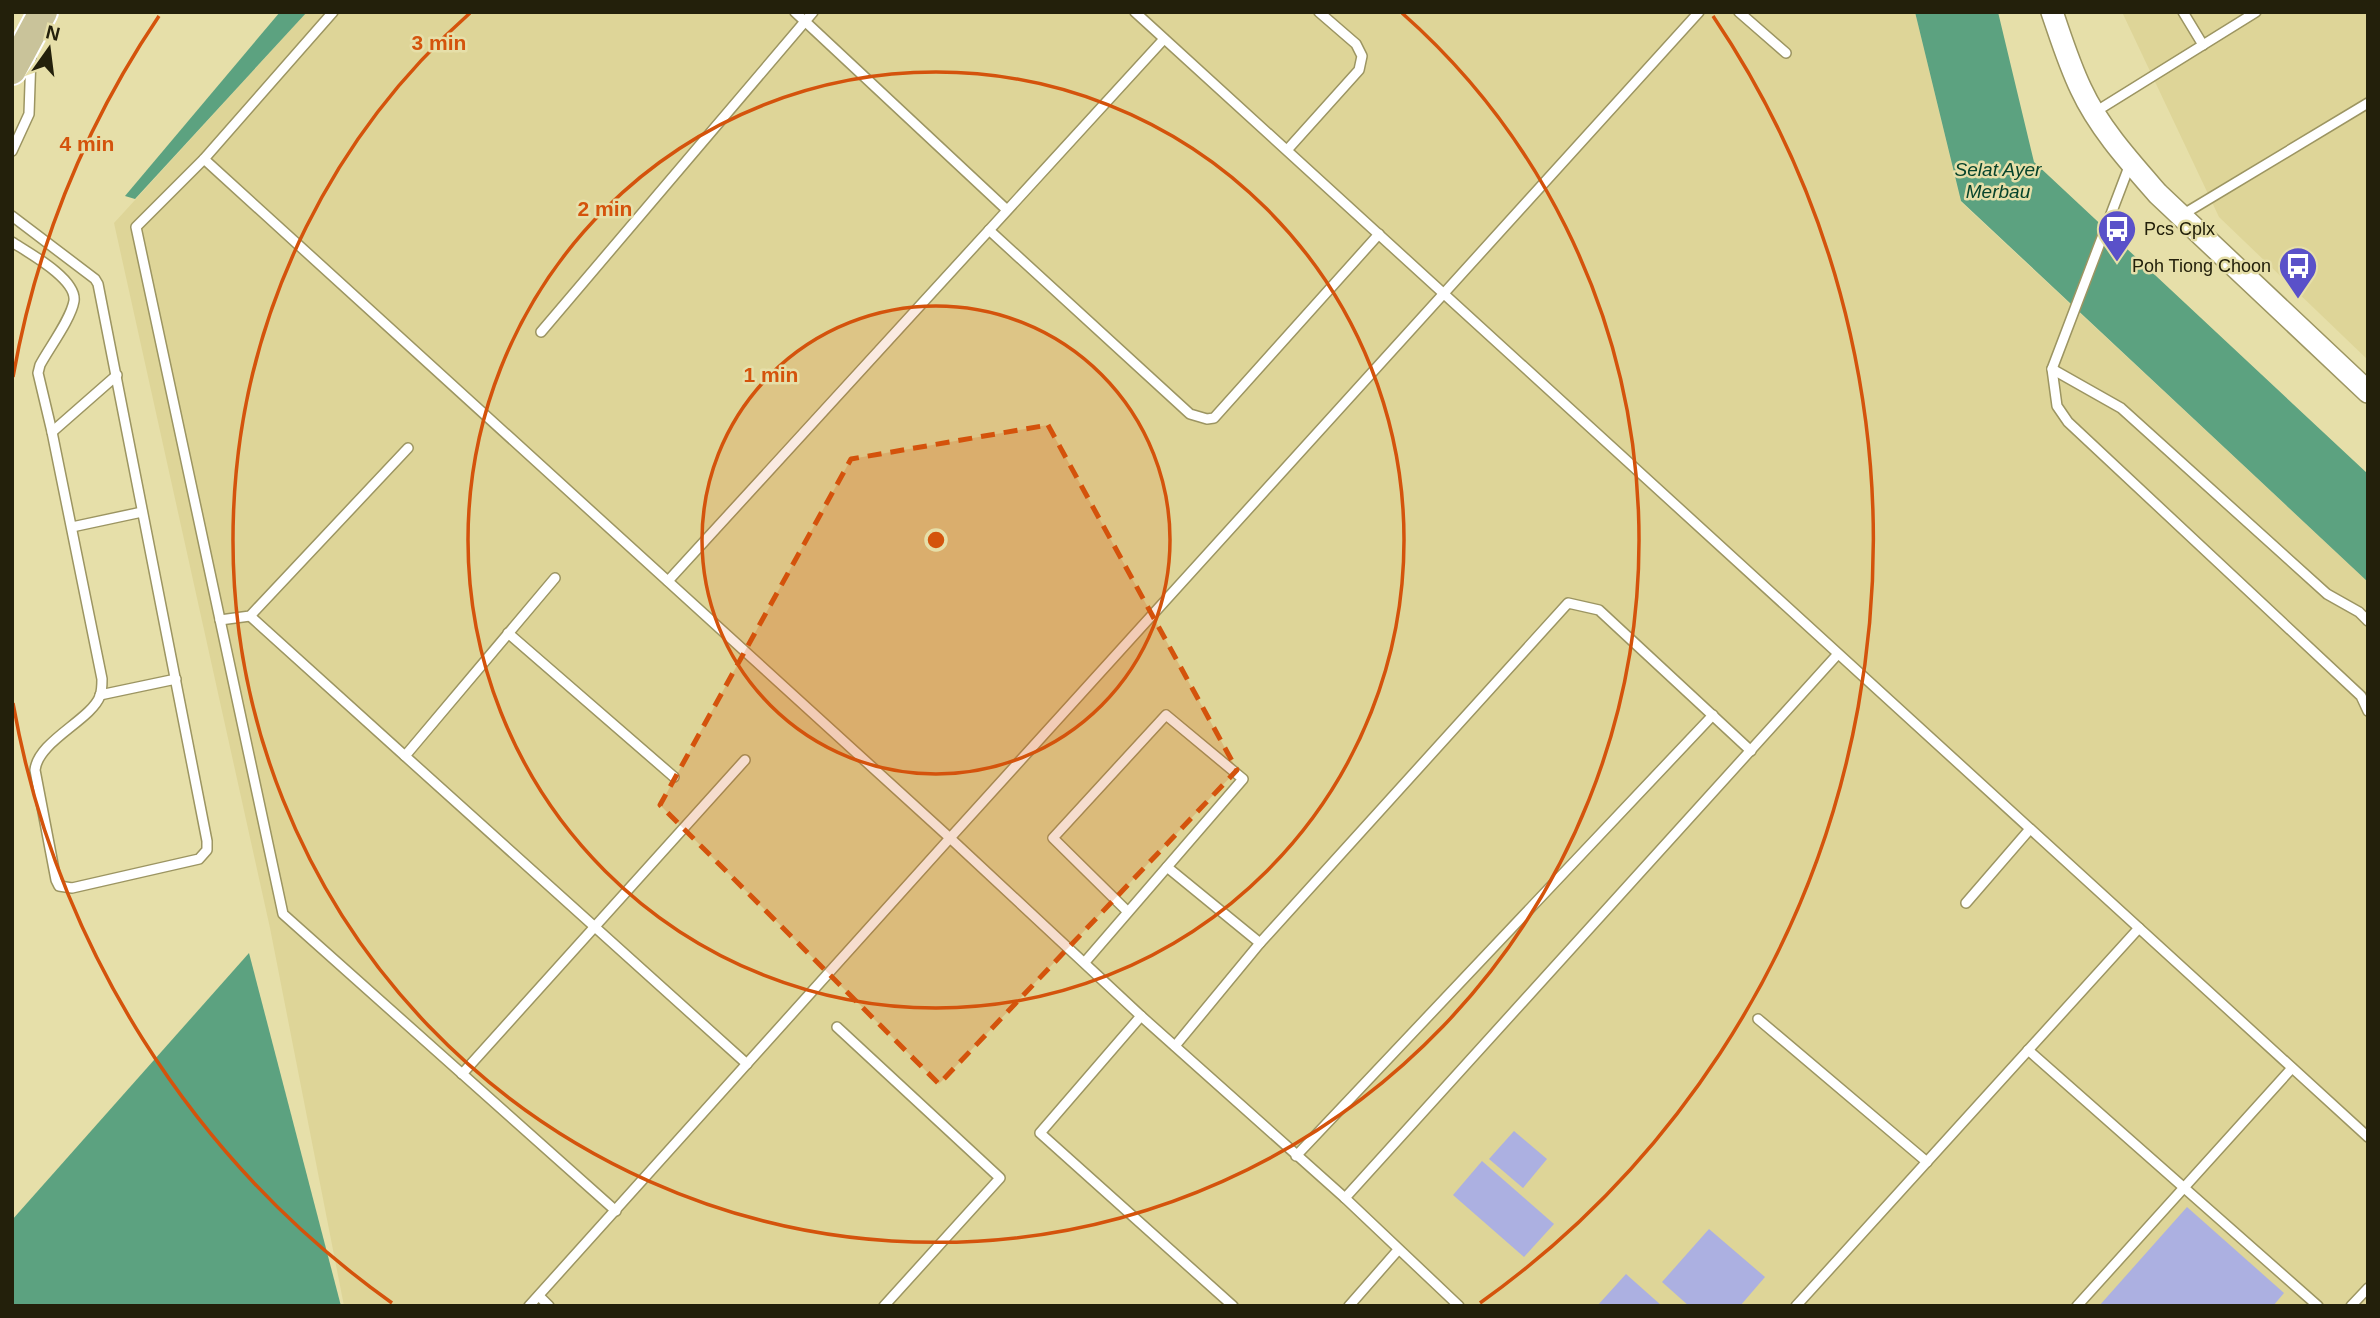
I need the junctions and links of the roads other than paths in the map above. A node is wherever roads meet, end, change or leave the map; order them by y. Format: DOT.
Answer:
graph roads {
  1 [pos="334,12"];
  2 [pos="794,12"];
  3 [pos="813,12"];
  4 [pos="1135,12"];
  5 [pos="1320,12"];
  6 [pos="1699,12"];
  7 [pos="1739,12"];
  8 [pos="2052,12"];
  9 [pos="2183,12"];
  10 [pos="2256,12"];
  11 [pos="804,21"];
  12 [pos="38,24"];
  13 [pos="1164,38"];
  14 [pos="2203,45"];
  15 [pos="1786,53"];
  16 [pos="12,71"];
  17 [pos="2368,103"];
  18 [pos="2095,112"];
  19 [pos="1287,149"];
  20 [pos="12,150"];
  21 [pos="204,159"];
  22 [pos="2130,162"];
  23 [pos="1007,210"];
  24 [pos="12,216"];
  25 [pos="2181,216"];
  26 [pos="989,230"];
  27 [pos="1379,234"];
  28 [pos="12,242"];
  29 [pos="1443,293"];
  30 [pos="541,332"];
  31 [pos="2052,369"];
  32 [pos="117,375"];
  33 [pos="2368,392"];
  34 [pos="52,432"];
  35 [pos="408,447"];
  36 [pos="142,512"];
  37 [pos="72,527"];
  38 [pos="555,578"];
  39 [pos="668,581"];
  40 [pos="250,616"];
  41 [pos="220,620"];
  42 [pos="2368,621"];
  43 [pos="508,633"];
  44 [pos="1837,655"];
  45 [pos="176,679"];
  46 [pos="100,695"];
  47 [pos="2368,711"];
  48 [pos="1713,715"];
  49 [pos="1751,751"];
  50 [pos="405,756"];
  51 [pos="745,760"];
  52 [pos="674,777"];
  53 [pos="2030,829"];
  54 [pos="950,838"];
  55 [pos="1167,867"];
  56 [pos="1966,903"];
  57 [pos="1128,912"];
  58 [pos="594,928"];
  59 [pos="2139,928"];
  60 [pos="1261,943"];
  61 [pos="1085,962"];
  62 [pos="1141,1016"];
  63 [pos="1758,1019"];
  64 [pos="837,1027"];
  65 [pos="1175,1046"];
  66 [pos="2028,1050"];
  67 [pos="747,1064"];
  68 [pos="2292,1068"];
  69 [pos="462,1074"];
  70 [pos="2368,1137"];
  71 [pos="1296,1156"];
  72 [pos="1927,1162"];
  73 [pos="2185,1188"];
  74 [pos="1345,1198"];
  75 [pos="616,1211"];
  76 [pos="1398,1250"];
  77 [pos="2368,1288"];
  78 [pos="539,1296"];
  79 [pos="529,1306"];
  80 [pos="549,1306"];
  81 [pos="884,1306"];
  82 [pos="1233,1306"];
  83 [pos="1349,1306"];
  84 [pos="1459,1306"];
  85 [pos="1796,1306"];
  86 [pos="2077,1306"];
  87 [pos="2318,1306"];
  88 [pos="2351,1306"];
  1 -- 21 [label="lane"];
  2 -- 11 [label="lane"];
  3 -- 11 [label="lane"];
  4 -- 13 [label="lane"];
  5 -- 19 [label="lane"];
  6 -- 29 [label="lane"];
  7 -- 15 [label="lane"];
  8 -- 18 [label="street"];
  9 -- 14 [label="lane"];
  10 -- 14 [label="lane"];
  11 -- 23 [label="lane"];
  11 -- 30 [label="lane"];
  12 -- 16 [label="main road"];
  12 -- 20 [label="lane"];
  13 -- 19 [label="lane"];
  13 -- 23 [label="lane"];
  14 -- 18 [label="lane"];
  17 -- 25 [label="lane"];
  18 -- 22 [label="street"];
  19 -- 27 [label="lane"];
  21 -- 39 [label="lane"];
  21 -- 41 [label="lane"];
  22 -- 25 [label="street"];
  22 -- 31 [label="lane"];
  23 -- 26 [label="lane"];
  24 -- 32 [label="lane"];
  25 -- 33 [label="street"];
  26 -- 27 [label="lane"];
  26 -- 39 [label="lane"];
  27 -- 29 [label="lane"];
  28 -- 34 [label="lane"];
  29 -- 44 [label="lane"];
  29 -- 54 [label="lane"];
  31 -- 42 [label="lane"];
  31 -- 47 [label="lane"];
  32 -- 34 [label="lane"];
  32 -- 36 [label="lane"];
  34 -- 37 [label="lane"];
  35 -- 40 [label="lane"];
  36 -- 37 [label="lane"];
  36 -- 45 [label="lane"];
  37 -- 46 [label="lane"];
  38 -- 43 [label="lane"];
  39 -- 54 [label="lane"];
  40 -- 41 [label="lane"];
  40 -- 50 [label="lane"];
  41 -- 69 [label="lane"];
  43 -- 50 [label="lane"];
  43 -- 52 [label="lane"];
  44 -- 49 [label="lane"];
  44 -- 53 [label="lane"];
  45 -- 46 [label="lane"];
  45 -- 46 [label="lane"];
  48 -- 49 [label="lane"];
  48 -- 60 [label="lane"];
  48 -- 71 [label="lane"];
  49 -- 74 [label="lane"];
  50 -- 58 [label="lane"];
  51 -- 58 [label="lane"];
  53 -- 56 [label="lane"];
  53 -- 59 [label="lane"];
  54 -- 61 [label="lane"];
  54 -- 67 [label="lane"];
  55 -- 57 [label="lane"];
  55 -- 57 [label="lane"];
  55 -- 60 [label="lane"];
  57 -- 61 [label="lane"];
  58 -- 67 [label="lane"];
  58 -- 69 [label="lane"];
  59 -- 66 [label="lane"];
  59 -- 68 [label="lane"];
  60 -- 65 [label="lane"];
  61 -- 62 [label="lane"];
  62 -- 65 [label="lane"];
  62 -- 82 [label="lane"];
  63 -- 72 [label="lane"];
  64 -- 81 [label="lane"];
  65 -- 71 [label="lane"];
  66 -- 72 [label="lane"];
  66 -- 73 [label="lane"];
  67 -- 75 [label="lane"];
  68 -- 70 [label="lane"];
  68 -- 73 [label="lane"];
  69 -- 75 [label="lane"];
  71 -- 74 [label="lane"];
  72 -- 85 [label="lane"];
  73 -- 86 [label="lane"];
  73 -- 87 [label="lane"];
  74 -- 76 [label="lane"];
  75 -- 78 [label="lane"];
  76 -- 83 [label="lane"];
  76 -- 84 [label="lane"];
  77 -- 88 [label="lane"];
  78 -- 79 [label="lane"];
  78 -- 80 [label="lane"];
}
